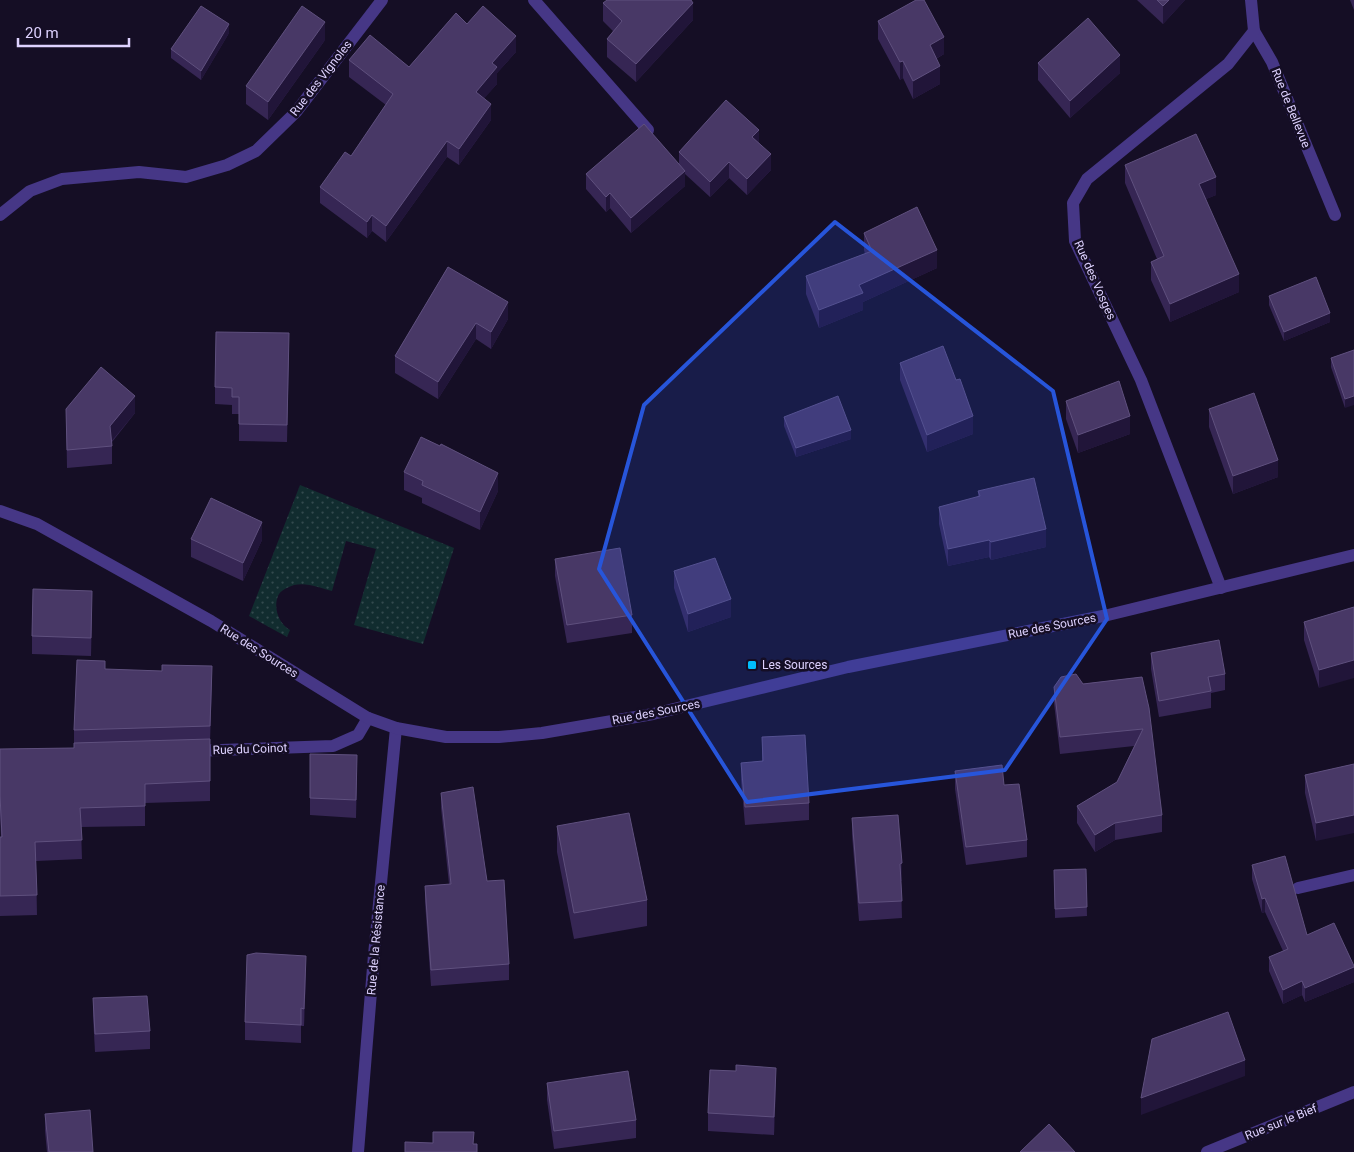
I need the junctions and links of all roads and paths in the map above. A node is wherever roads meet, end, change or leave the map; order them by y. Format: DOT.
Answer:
graph roads {
  1 [pos="382,0"];
  2 [pos="534,0"];
  3 [pos="1251,0"];
  4 [pos="1254,32"];
  5 [pos="648,130"];
  6 [pos="0,215"];
  7 [pos="1335,215"];
  8 [pos="0,511"];
  9 [pos="1354,555"];
  10 [pos="1221,588"];
  11 [pos="368,718"];
  12 [pos="396,728"];
  13 [pos="177,751"];
  14 [pos="1354,875"];
  15 [pos="1298,888"];
  16 [pos="1354,1092"];
  17 [pos="358,1152"];
  18 [pos="1207,1152"];
  1 -- 6 [label="street, Rue des Vignoles"];
  2 -- 5 [label="street"];
  3 -- 4 [label="street, Rue de Bellevue"];
  4 -- 7 [label="street, Rue de Bellevue"];
  4 -- 10 [label="street, Rue des Vosges"];
  8 -- 11 [label="street, Rue des Sources"];
  9 -- 10 [label="street, Rue des Sources"];
  10 -- 12 [label="street, Rue des Sources"];
  11 -- 12 [label="street, Rue des Sources"];
  11 -- 13 [label="street, Rue du Coinot"];
  12 -- 17 [label="street, Rue de la Résistance"];
  14 -- 15 [label="street"];
  16 -- 18 [label="street, Rue sur le Bief"];
}
